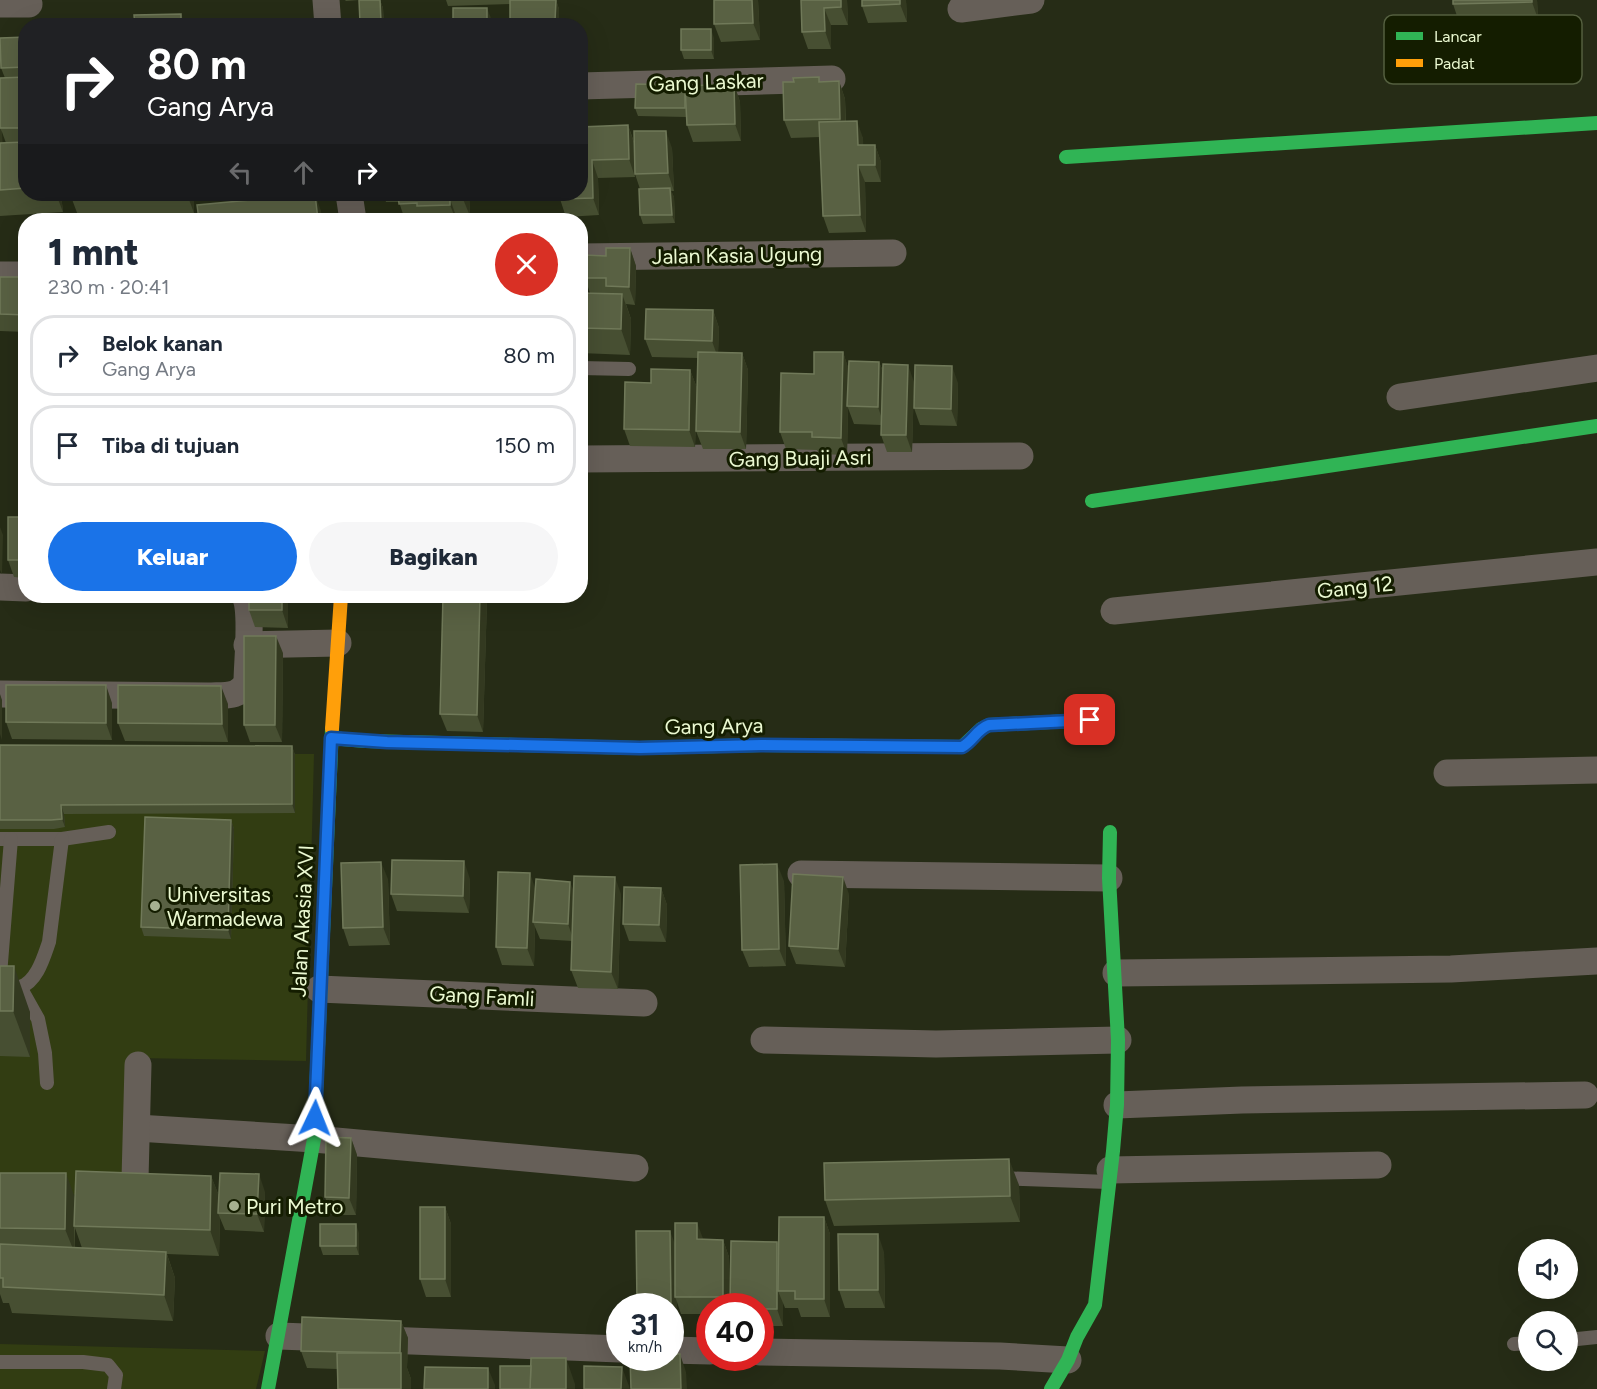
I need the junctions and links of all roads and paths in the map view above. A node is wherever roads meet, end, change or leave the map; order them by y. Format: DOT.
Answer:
graph roads {
  1 [pos="326,0"];
  2 [pos="1031,0"];
  3 [pos="0,4"];
  4 [pos="29,4"];
  5 [pos="961,9"];
  6 [pos="327,18"];
  7 [pos="831,79"];
  8 [pos="588,86"];
  9 [pos="1597,123"];
  10 [pos="1066,157"];
  11 [pos="893,253"];
  12 [pos="588,257"];
  13 [pos="0,275"];
  14 [pos="18,275"];
  15 [pos="588,368"];
  16 [pos="1597,368"];
  17 [pos="629,369"];
  18 [pos="1400,397"];
  19 [pos="1597,426"];
  20 [pos="1020,456"];
  21 [pos="588,459"];
  22 [pos="1092,501"];
  23 [pos="1597,562"];
  24 [pos="0,587"];
  25 [pos="18,588"];
  26 [pos="246,603"];
  27 [pos="341,603"];
  28 [pos="1114,611"];
  29 [pos="338,643"];
  30 [pos="247,645"];
  31 [pos="0,694"];
  32 [pos="1090,720"];
  33 [pos="331,738"];
  34 [pos="1597,770"];
  35 [pos="1447,772"];
  36 [pos="109,832"];
  37 [pos="1110,832"];
  38 [pos="5,839"];
  39 [pos="62,839"];
  40 [pos="801,874"];
  41 [pos="1109,878"];
  42 [pos="1597,961"];
  43 [pos="1116,973"];
  44 [pos="0,975"];
  45 [pos="0,987"];
  46 [pos="20,987"];
  47 [pos="319,989"];
  48 [pos="644,1004"];
  49 [pos="1118,1040"];
  50 [pos="764,1041"];
  51 [pos="138,1065"];
  52 [pos="47,1083"];
  53 [pos="1585,1095"];
  54 [pos="1117,1105"];
  55 [pos="137,1128"];
  56 [pos="314,1139"];
  57 [pos="1377,1164"];
  58 [pos="635,1168"];
  59 [pos="1109,1176"];
  60 [pos="988,1178"];
  61 [pos="135,1179"];
  62 [pos="279,1336"];
  63 [pos="1597,1337"];
  64 [pos="1578,1339"];
  65 [pos="1514,1344"];
  66 [pos="1518,1344"];
  67 [pos="606,1348"];
  68 [pos="774,1352"];
  69 [pos="1068,1360"];
  70 [pos="0,1362"];
  71 [pos="114,1389"];
  72 [pos="268,1389"];
  73 [pos="1051,1389"];
  1 -- 6 [label="street"];
  2 -- 5 [label="street"];
  3 -- 4 [label="street"];
  7 -- 8 [label="street, Gang Laskar"];
  9 -- 10 [label="street"];
  11 -- 12 [label="street, Jalan Kasia Ugung"];
  13 -- 14 [label="street"];
  15 -- 17 [label="lane"];
  16 -- 18 [label="street"];
  19 -- 22 [label="street"];
  20 -- 21 [label="street, Gang Buaji Asri"];
  23 -- 28 [label="street, Gang 12"];
  24 -- 25 [label="street"];
  26 -- 30 [label="street"];
  27 -- 29 [label="street, Jalan Akasia XVI"];
  29 -- 30 [label="street"];
  29 -- 33 [label="street, Jalan Akasia XVI"];
  30 -- 31 [label="street"];
  32 -- 33 [label="street, Gang Arya"];
  33 -- 47 [label="street, Jalan Akasia XVI"];
  34 -- 35 [label="street"];
  36 -- 39 [label="lane"];
  37 -- 41 [label="street"];
  38 -- 39 [label="lane"];
  38 -- 44 [label="lane"];
  39 -- 46 [label="lane"];
  40 -- 41 [label="street"];
  41 -- 43 [label="street"];
  42 -- 43 [label="street"];
  43 -- 49 [label="street"];
  45 -- 46 [label="lane"];
  46 -- 52 [label="lane"];
  47 -- 48 [label="street, Gang Famli"];
  47 -- 56 [label="street, Jalan Akasia XVI"];
  49 -- 50 [label="street"];
  49 -- 54 [label="street"];
  51 -- 55 [label="street"];
  53 -- 54 [label="street"];
  54 -- 59 [label="street"];
  55 -- 56 [label="street"];
  55 -- 61 [label="street"];
  56 -- 58 [label="street"];
  56 -- 62 [label="street, Jalan Akasia XVI"];
  57 -- 59 [label="street"];
  59 -- 60 [label="lane"];
  59 -- 69 [label="street"];
  62 -- 67 [label="street"];
  62 -- 72 [label="street, Jalan Akasia XVI"];
  63 -- 64 [label="lane"];
  65 -- 66 [label="lane"];
  68 -- 69 [label="street"];
  69 -- 73 [label="street"];
  70 -- 71 [label="lane"];
}
